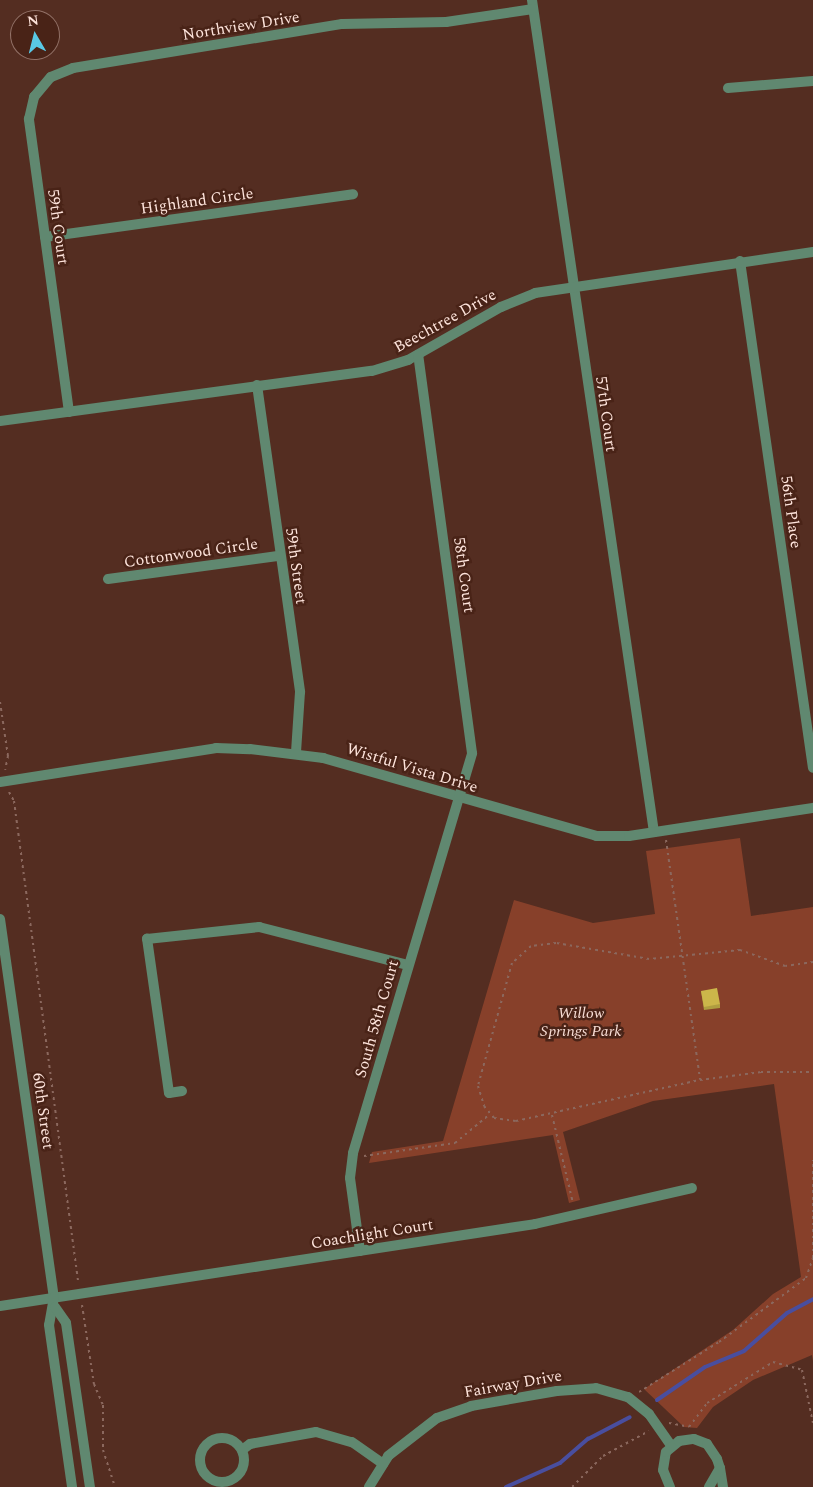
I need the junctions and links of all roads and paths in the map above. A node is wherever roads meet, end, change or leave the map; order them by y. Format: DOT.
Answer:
graph roads {
  1 [pos="532,4"];
  2 [pos="73,68"];
  3 [pos="813,80"];
  4 [pos="728,88"];
  5 [pos="353,194"];
  6 [pos="44,237"];
  7 [pos="813,252"];
  8 [pos="740,261"];
  9 [pos="573,286"];
  10 [pos="418,355"];
  11 [pos="257,386"];
  12 [pos="69,412"];
  13 [pos="0,421"];
  14 [pos="279,556"];
  15 [pos="108,580"];
  16 [pos="0,702"];
  17 [pos="296,752"];
  18 [pos="4,763"];
  19 [pos="813,768"];
  20 [pos="0,782"];
  21 [pos="9,794"];
  22 [pos="460,798"];
  23 [pos="813,808"];
  24 [pos="665,830"];
  25 [pos="654,832"];
  26 [pos="0,919"];
  27 [pos="683,956"];
  28 [pos="813,962"];
  29 [pos="408,965"];
  30 [pos="813,1072"];
  31 [pos="700,1080"];
  32 [pos="182,1091"];
  33 [pos="490,1114"];
  34 [pos="552,1115"];
  35 [pos="353,1153"];
  36 [pos="813,1160"];
  37 [pos="692,1188"];
  38 [pos="573,1203"];
  39 [pos="360,1251"];
  40 [pos="76,1276"];
  41 [pos="54,1302"];
  42 [pos="0,1306"];
  43 [pos="83,1308"];
  44 [pos="642,1396"];
  45 [pos="664,1418"];
  46 [pos="813,1423"];
  47 [pos="651,1430"];
  48 [pos="671,1446"];
  49 [pos="242,1450"];
  50 [pos="383,1464"];
  51 [pos="720,1468"];
  52 [pos="662,1470"];
  53 [pos="72,1487"];
  54 [pos="90,1487"];
  55 [pos="115,1487"];
  56 [pos="369,1487"];
  57 [pos="572,1487"];
  58 [pos="660,1487"];
  59 [pos="670,1487"];
  60 [pos="709,1487"];
  61 [pos="723,1487"];
  1 -- 2 [label="street, Northview Drive"];
  1 -- 9 [label="street, 57th Court"];
  2 -- 6 [label="street, 59th Court"];
  3 -- 4 [label="street"];
  5 -- 6 [label="street, Highland Circle"];
  6 -- 12 [label="street, 59th Court"];
  7 -- 8 [label="street, Beechtree Drive"];
  8 -- 9 [label="street, Beechtree Drive"];
  8 -- 19 [label="street, 56th Place"];
  9 -- 10 [label="street, Beechtree Drive"];
  9 -- 25 [label="street, 57th Court"];
  10 -- 11 [label="street, Beechtree Drive"];
  10 -- 22 [label="street, 58th Court"];
  11 -- 12 [label="street, Beechtree Drive"];
  11 -- 14 [label="street, 59th Street"];
  12 -- 13 [label="street, Beechtree Drive"];
  14 -- 15 [label="street, Cottonwood Circle"];
  14 -- 17 [label="street, 59th Street"];
  16 -- 18 [label="path"];
  17 -- 20 [label="street, Wistful Vista Drive"];
  17 -- 22 [label="street, Wistful Vista Drive"];
  21 -- 40 [label="path"];
  22 -- 25 [label="street, Wistful Vista Drive"];
  22 -- 29 [label="street, South 58th Court"];
  23 -- 24 [label="street, Wistful Vista Drive"];
  24 -- 25 [label="street, Wistful Vista Drive"];
  24 -- 27 [label="path"];
  26 -- 41 [label="street, 60th Street"];
  27 -- 28 [label="path"];
  27 -- 31 [label="path"];
  27 -- 33 [label="path"];
  29 -- 32 [label="street"];
  29 -- 35 [label="street, South 58th Court"];
  30 -- 31 [label="path"];
  31 -- 34 [label="path"];
  33 -- 34 [label="path"];
  33 -- 35 [label="path"];
  34 -- 38 [label="path"];
  35 -- 39 [label="street, South 58th Court"];
  36 -- 44 [label="path"];
  37 -- 39 [label="street, Coachlight Court"];
  39 -- 41 [label="street, Coachlight Court"];
  41 -- 42 [label="street, Coachlight Court"];
  41 -- 53 [label="street, 60th Street"];
  41 -- 54 [label="street, 60th Street"];
  43 -- 55 [label="path"];
  45 -- 46 [label="path"];
  47 -- 57 [label="path"];
  48 -- 50 [label="street, Fairway Drive"];
  48 -- 51 [label="street"];
  48 -- 52 [label="street"];
  49 -- 49 [label="street"];
  49 -- 50 [label="street"];
  50 -- 56 [label="street, Fairway Drive"];
  51 -- 60 [label="street"];
  51 -- 61 [label="street"];
  52 -- 58 [label="street"];
  52 -- 59 [label="street"];
}
